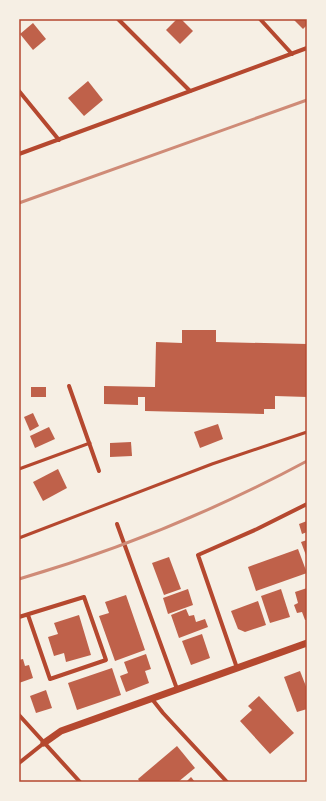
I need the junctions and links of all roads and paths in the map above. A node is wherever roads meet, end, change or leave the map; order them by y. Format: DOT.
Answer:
graph roads {
  1 [pos="118,19"];
  2 [pos="260,19"];
  3 [pos="307,48"];
  4 [pos="292,54"];
  5 [pos="19,91"];
  6 [pos="190,91"];
  7 [pos="59,140"];
  8 [pos="19,154"];
  9 [pos="69,386"];
  10 [pos="307,432"];
  11 [pos="90,443"];
  12 [pos="19,469"];
  13 [pos="99,471"];
  14 [pos="307,504"];
  15 [pos="117,524"];
  16 [pos="19,538"];
  17 [pos="28,614"];
  18 [pos="19,617"];
  19 [pos="307,643"];
  20 [pos="237,668"];
  21 [pos="177,689"];
  22 [pos="151,698"];
  23 [pos="19,715"];
  24 [pos="44,743"];
  25 [pos="19,763"];
  26 [pos="80,782"];
  27 [pos="227,782"];
  1 -- 6 [label="street"];
  2 -- 4 [label="street"];
  3 -- 4 [label="street"];
  4 -- 6 [label="street"];
  5 -- 7 [label="street"];
  6 -- 7 [label="street"];
  7 -- 8 [label="street"];
  9 -- 11 [label="street"];
  10 -- 16 [label="lane"];
  11 -- 12 [label="lane"];
  11 -- 13 [label="street"];
  14 -- 20 [label="street"];
  15 -- 21 [label="street"];
  17 -- 17 [label="street"];
  17 -- 18 [label="street"];
  19 -- 20 [label="street"];
  20 -- 21 [label="street"];
  21 -- 22 [label="street"];
  22 -- 24 [label="street"];
  22 -- 27 [label="street"];
  23 -- 24 [label="street"];
  24 -- 25 [label="street"];
  24 -- 26 [label="street"];
}
